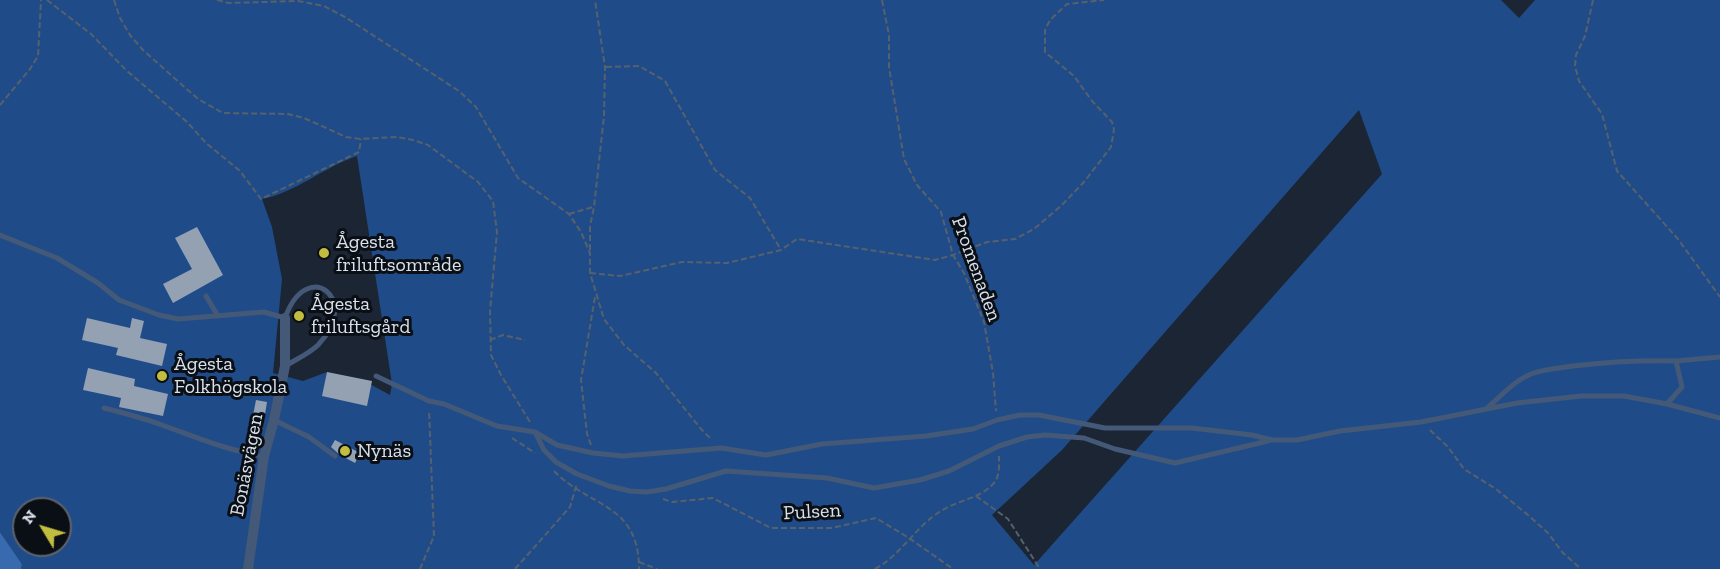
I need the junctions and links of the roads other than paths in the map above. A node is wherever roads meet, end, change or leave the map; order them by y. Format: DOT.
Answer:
graph roads {
  1 [pos="0,235"];
  2 [pos="206,296"];
  3 [pos="218,316"];
  4 [pos="285,318"];
  5 [pos="1720,357"];
  6 [pos="1676,361"];
  7 [pos="285,366"];
  8 [pos="376,376"];
  9 [pos="1667,404"];
  10 [pos="104,408"];
  11 [pos="1485,409"];
  12 [pos="1720,418"];
  13 [pos="274,420"];
  14 [pos="1085,425"];
  15 [pos="535,432"];
  16 [pos="1084,438"];
  17 [pos="1272,440"];
  18 [pos="264,456"];
  19 [pos="334,456"];
  20 [pos="248,569"];
  1 -- 3 [label="lane"];
  2 -- 3 [label="lane"];
  3 -- 4 [label="lane"];
  4 -- 7 [label="street, Bonäsvägen"];
  4 -- 7 [label="lane"];
  5 -- 6 [label="lane"];
  6 -- 9 [label="lane"];
  6 -- 11 [label="lane"];
  7 -- 13 [label="street, Bonäsvägen"];
  8 -- 15 [label="lane"];
  9 -- 11 [label="lane"];
  9 -- 12 [label="lane"];
  10 -- 18 [label="lane"];
  11 -- 17 [label="lane"];
  13 -- 18 [label="street, Bonäsvägen"];
  13 -- 19 [label="lane"];
  14 -- 15 [label="lane"];
  14 -- 16 [label="lane"];
  14 -- 17 [label="lane"];
  15 -- 16 [label="lane"];
  16 -- 17 [label="lane"];
  18 -- 20 [label="street, Bonäsvägen"];
}
